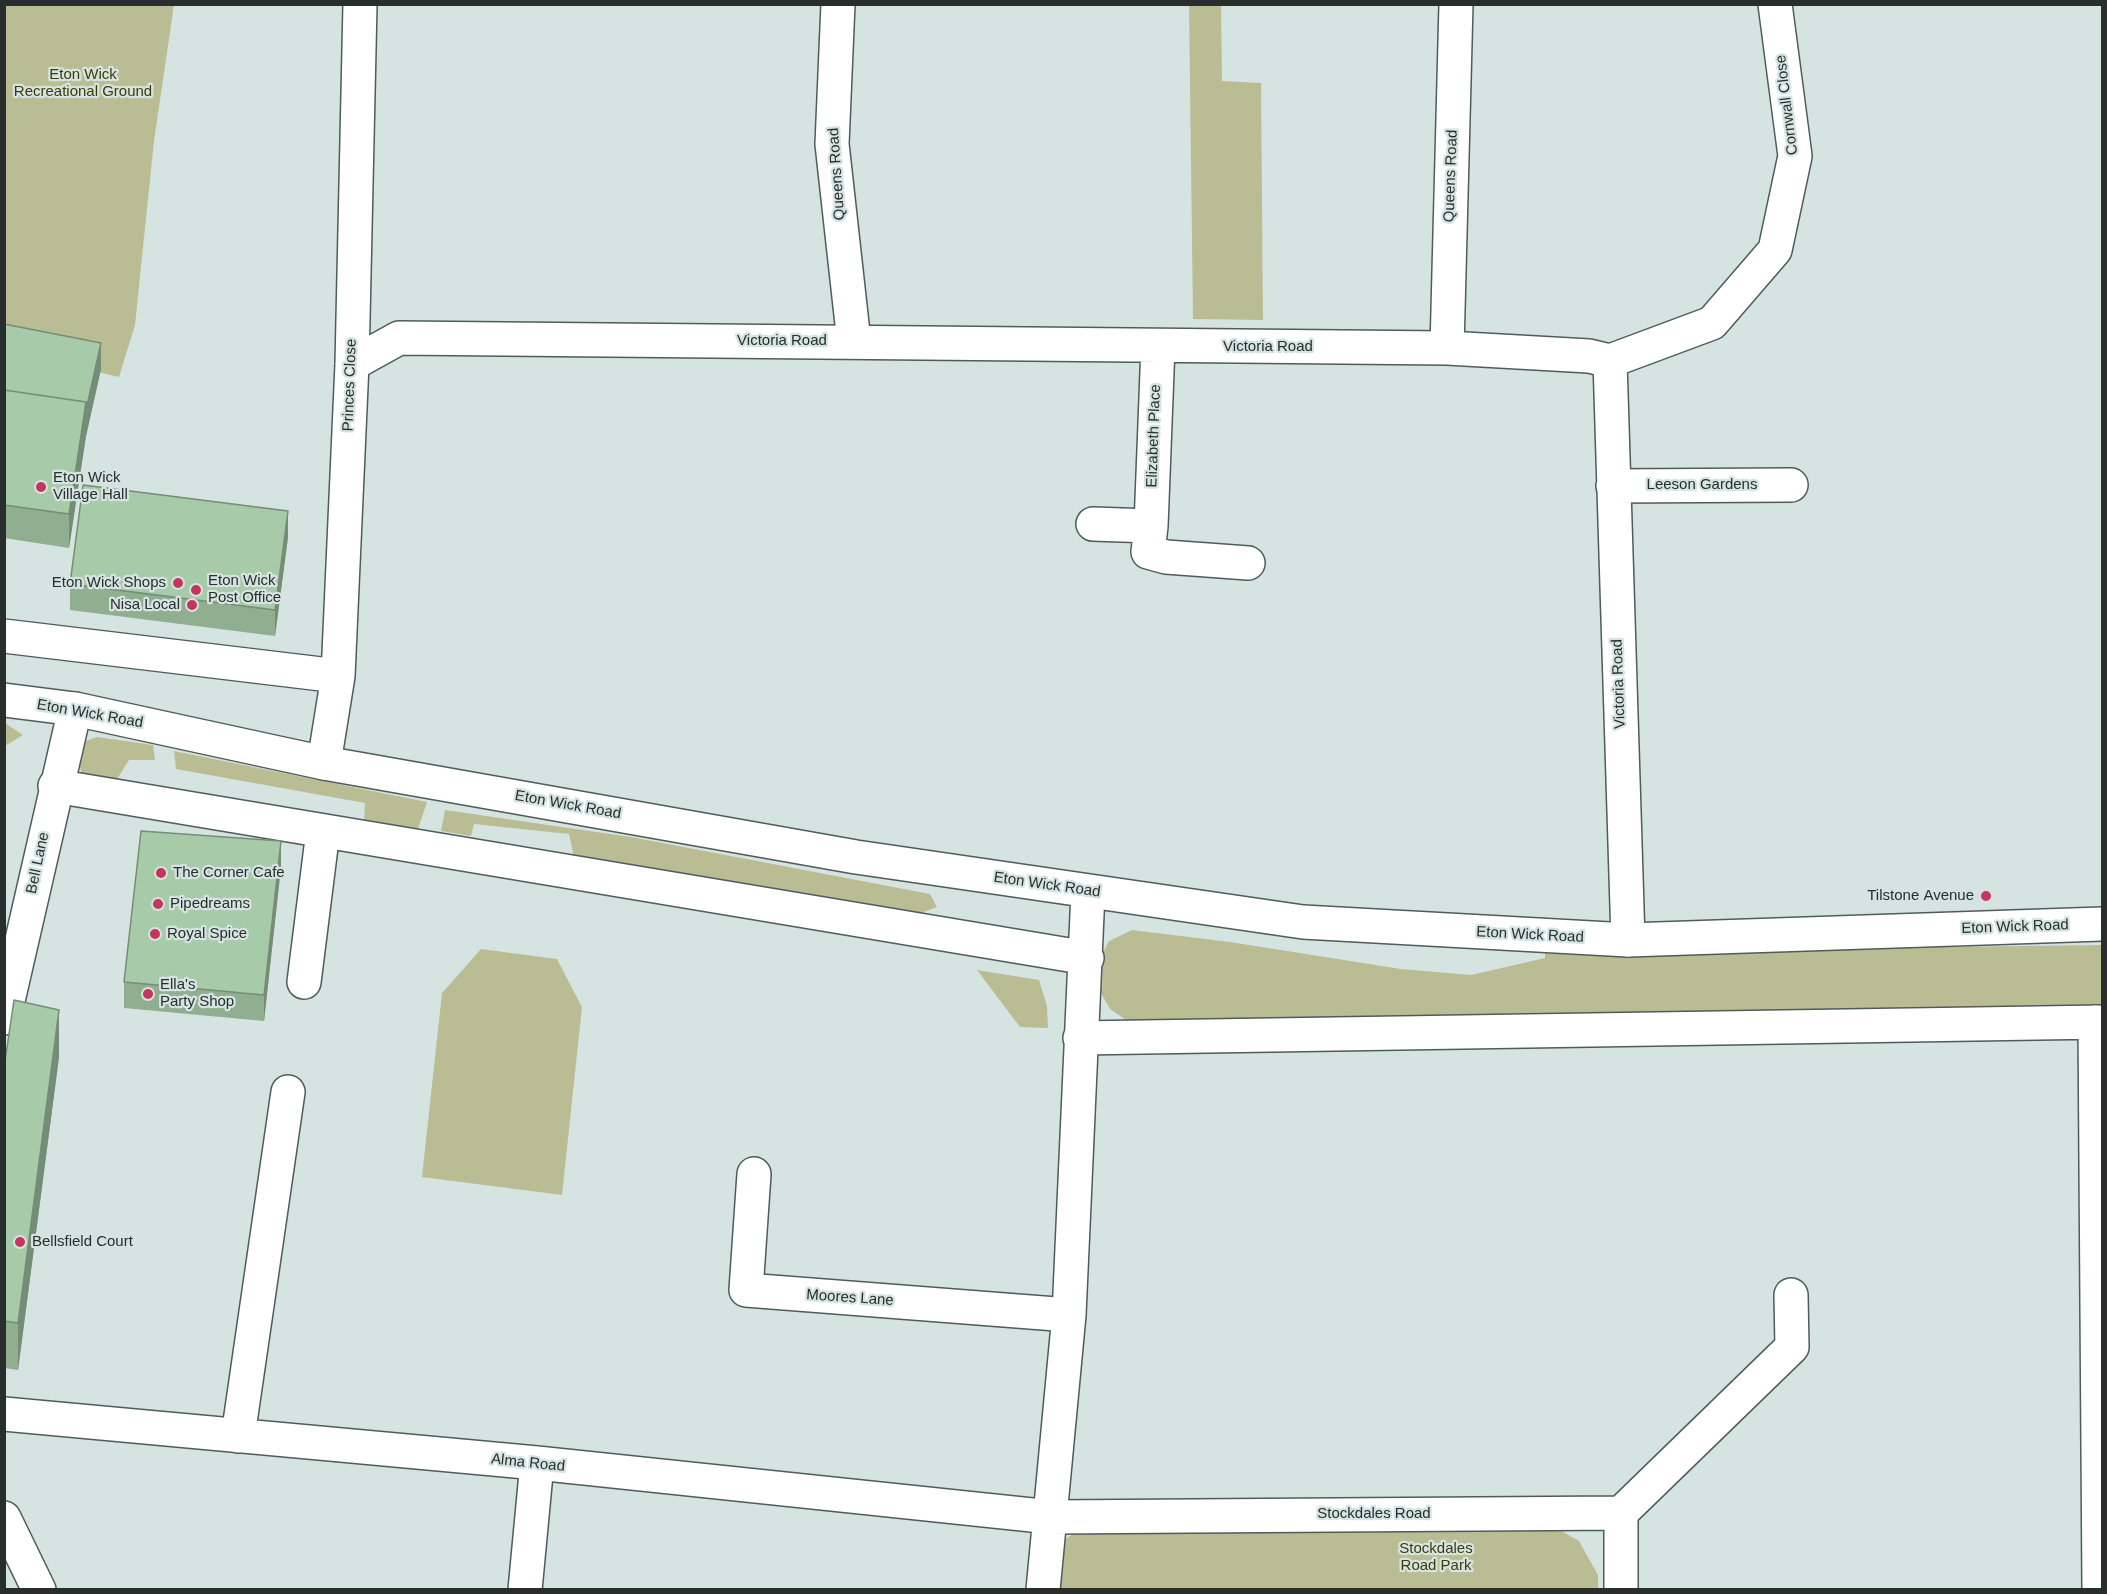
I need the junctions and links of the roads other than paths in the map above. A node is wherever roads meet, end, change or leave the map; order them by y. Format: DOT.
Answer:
graph roads {
  1 [pos="360,4"];
  2 [pos="838,4"];
  3 [pos="1456,4"];
  4 [pos="1775,4"];
  5 [pos="854,342"];
  6 [pos="1158,346"];
  7 [pos="1447,348"];
  8 [pos="1610,361"];
  9 [pos="352,364"];
  10 [pos="1791,485"];
  11 [pos="1613,486"];
  12 [pos="1093,524"];
  13 [pos="1150,526"];
  14 [pos="1248,563"];
  15 [pos="4,636"];
  16 [pos="338,676"];
  17 [pos="4,700"];
  18 [pos="75,709"];
  19 [pos="324,764"];
  20 [pos="55,786"];
  21 [pos="323,831"];
  22 [pos="1088,892"];
  23 [pos="2103,924"];
  24 [pos="1628,940"];
  25 [pos="1087,958"];
  26 [pos="304,982"];
  27 [pos="4,1018"];
  28 [pos="2099,1022"];
  29 [pos="1080,1038"];
  30 [pos="288,1092"];
  31 [pos="754,1174"];
  32 [pos="1791,1294"];
  33 [pos="1069,1315"];
  34 [pos="4,1414"];
  35 [pos="238,1436"];
  36 [pos="537,1463"];
  37 [pos="1621,1513"];
  38 [pos="1051,1517"];
  39 [pos="4,1518"];
  40 [pos="39,1590"];
  41 [pos="525,1590"];
  42 [pos="1043,1590"];
  43 [pos="1621,1590"];
  44 [pos="2098,1590"];
  1 -- 9 [label="street, Princes Close"];
  2 -- 5 [label="street, Queens Road"];
  3 -- 7 [label="street, Queens Road"];
  4 -- 8 [label="street, Cornwall Close"];
  5 -- 6 [label="street, Victoria Road"];
  5 -- 9 [label="street, Victoria Road"];
  6 -- 7 [label="street, Victoria Road"];
  6 -- 13 [label="street, Elizabeth Place"];
  7 -- 8 [label="street, Victoria Road"];
  8 -- 11 [label="street, Victoria Road"];
  9 -- 16 [label="street, Princes Close"];
  10 -- 11 [label="street, Leeson Gardens"];
  11 -- 24 [label="street, Victoria Road"];
  12 -- 13 [label="street"];
  13 -- 14 [label="street, Elizabeth Place"];
  15 -- 16 [label="street"];
  16 -- 19 [label="street, Princes Close"];
  17 -- 18 [label="street, Eton Wick Road"];
  18 -- 19 [label="street, Eton Wick Road"];
  18 -- 20 [label="street, Bell Lane"];
  19 -- 22 [label="street, Eton Wick Road"];
  20 -- 21 [label="street"];
  20 -- 27 [label="street, Bell Lane"];
  21 -- 25 [label="street"];
  21 -- 26 [label="street"];
  22 -- 24 [label="street, Eton Wick Road"];
  22 -- 25 [label="street"];
  23 -- 24 [label="street, Eton Wick Road"];
  25 -- 29 [label="street"];
  28 -- 29 [label="street"];
  28 -- 44 [label="street"];
  29 -- 33 [label="street"];
  30 -- 35 [label="street"];
  31 -- 33 [label="street, Moores Lane"];
  32 -- 37 [label="street"];
  33 -- 38 [label="street"];
  34 -- 35 [label="street, Alma Road"];
  35 -- 36 [label="street, Alma Road"];
  36 -- 38 [label="street, Alma Road"];
  36 -- 41 [label="street"];
  37 -- 38 [label="street, Stockdales Road"];
  37 -- 43 [label="street"];
  38 -- 42 [label="street"];
  39 -- 40 [label="street"];
}
